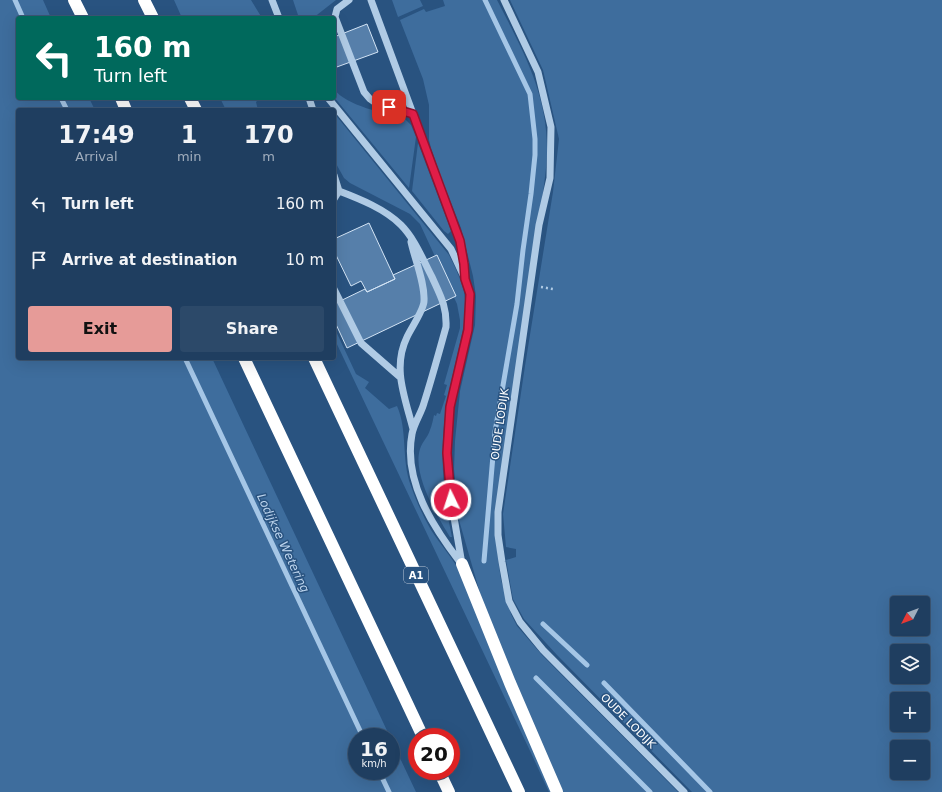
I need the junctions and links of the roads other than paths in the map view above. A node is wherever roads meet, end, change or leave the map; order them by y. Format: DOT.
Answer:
graph roads {
  1 [pos="74,0"];
  2 [pos="144,0"];
  3 [pos="272,0"];
  4 [pos="349,0"];
  5 [pos="371,0"];
  6 [pos="504,0"];
  7 [pos="82,16"];
  8 [pos="151,16"];
  9 [pos="278,16"];
  10 [pos="335,16"];
  11 [pos="336,20"];
  12 [pos="330,100"];
  13 [pos="413,114"];
  14 [pos="336,181"];
  15 [pos="339,191"];
  16 [pos="336,196"];
  17 [pos="408,233"];
  18 [pos="465,279"];
  19 [pos="336,293"];
  20 [pos="245,360"];
  21 [pos="315,360"];
  22 [pos="400,377"];
  23 [pos="413,429"];
  24 [pos="462,564"];
  25 [pos="419,728"];
  26 [pos="443,780"];
  27 [pos="449,792"];
  28 [pos="519,792"];
  29 [pos="557,792"];
  30 [pos="684,792"];
  1 -- 7 [label="highway"];
  2 -- 8 [label="highway"];
  3 -- 9 [label="street"];
  4 -- 10 [label="street"];
  5 -- 13 [label="street"];
  6 -- 30 [label="street, OUDE LODIJK"];
  11 -- 13 [label="street"];
  12 -- 18 [label="street"];
  13 -- 18 [label="street"];
  14 -- 15 [label="street"];
  15 -- 16 [label="street"];
  15 -- 17 [label="street"];
  17 -- 22 [label="street"];
  17 -- 23 [label="street"];
  18 -- 24 [label="street"];
  19 -- 22 [label="street"];
  20 -- 25 [label="highway"];
  21 -- 28 [label="highway, A1"];
  22 -- 23 [label="street"];
  23 -- 24 [label="street"];
  24 -- 29 [label="highway"];
  26 -- 27 [label="highway"];
}
